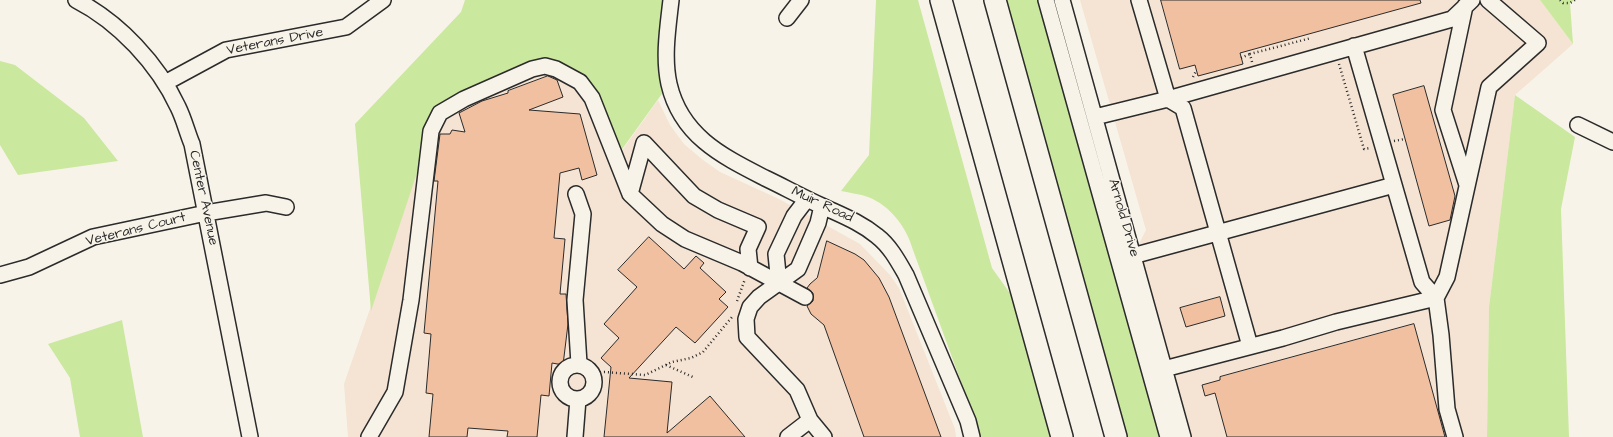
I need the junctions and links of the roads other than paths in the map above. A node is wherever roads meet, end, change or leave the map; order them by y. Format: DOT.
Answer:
graph roads {
  1 [pos="76,0"];
  2 [pos="383,0"];
  3 [pos="671,0"];
  4 [pos="801,0"];
  5 [pos="941,0"];
  6 [pos="995,0"];
  7 [pos="1046,0"];
  8 [pos="1062,0"];
  9 [pos="1139,0"];
  10 [pos="1488,0"];
  11 [pos="1468,3"];
  12 [pos="787,18"];
  13 [pos="1354,46"];
  14 [pos="165,83"];
  15 [pos="1168,99"];
  16 [pos="1094,117"];
  17 [pos="1578,125"];
  18 [pos="1613,142"];
  19 [pos="1394,185"];
  20 [pos="1467,186"];
  21 [pos="576,194"];
  22 [pos="630,194"];
  23 [pos="807,199"];
  24 [pos="822,206"];
  25 [pos="286,208"];
  26 [pos="206,213"];
  27 [pos="1218,232"];
  28 [pos="1133,256"];
  29 [pos="1118,260"];
  30 [pos="750,268"];
  31 [pos="0,275"];
  32 [pos="781,277"];
  33 [pos="805,297"];
  34 [pos="1436,298"];
  35 [pos="1250,346"];
  36 [pos="579,364"];
  37 [pos="1164,369"];
  38 [pos="578,399"];
  39 [pos="810,420"];
  40 [pos="250,437"];
  41 [pos="369,437"];
  42 [pos="575,437"];
  43 [pos="788,437"];
  44 [pos="824,437"];
  45 [pos="972,437"];
  46 [pos="1062,437"];
  47 [pos="1116,437"];
  48 [pos="1168,437"];
  49 [pos="1183,437"];
  50 [pos="1455,437"];
  1 -- 14 [label="street, Center Avenue"];
  2 -- 14 [label="street, Veterans Drive"];
  3 -- 23 [label="street, Muir Road"];
  4 -- 12 [label="street"];
  5 -- 46 [label="highway"];
  6 -- 47 [label="highway"];
  7 -- 29 [label="street, Arnold Drive"];
  8 -- 16 [label="street, Arnold Drive"];
  9 -- 15 [label="street"];
  10 -- 20 [label="street"];
  11 -- 13 [label="street"];
  11 -- 20 [label="street"];
  13 -- 15 [label="street"];
  13 -- 19 [label="street"];
  14 -- 26 [label="street, Center Avenue"];
  15 -- 16 [label="street"];
  15 -- 27 [label="street"];
  16 -- 28 [label="street, Arnold Drive"];
  17 -- 18 [label="street"];
  19 -- 27 [label="street"];
  19 -- 34 [label="street"];
  20 -- 34 [label="street"];
  21 -- 36 [label="street"];
  22 -- 30 [label="street"];
  22 -- 30 [label="street"];
  22 -- 41 [label="street"];
  23 -- 24 [label="street, Muir Road"];
  23 -- 32 [label="street"];
  24 -- 32 [label="street"];
  24 -- 45 [label="street, Muir Road"];
  25 -- 26 [label="street, Veterans Court"];
  26 -- 31 [label="street, Veterans Court"];
  26 -- 40 [label="street, Center Avenue"];
  27 -- 28 [label="street"];
  27 -- 35 [label="street"];
  28 -- 29 [label="street"];
  28 -- 37 [label="street, Arnold Drive"];
  29 -- 48 [label="street, Arnold Drive"];
  30 -- 32 [label="street"];
  32 -- 33 [label="street"];
  32 -- 39 [label="street"];
  34 -- 35 [label="street"];
  34 -- 50 [label="street"];
  35 -- 37 [label="street"];
  36 -- 38 [label="street"];
  36 -- 38 [label="street"];
  37 -- 49 [label="street, Arnold Drive"];
  38 -- 42 [label="street"];
  39 -- 43 [label="street"];
  39 -- 44 [label="street"];
}
